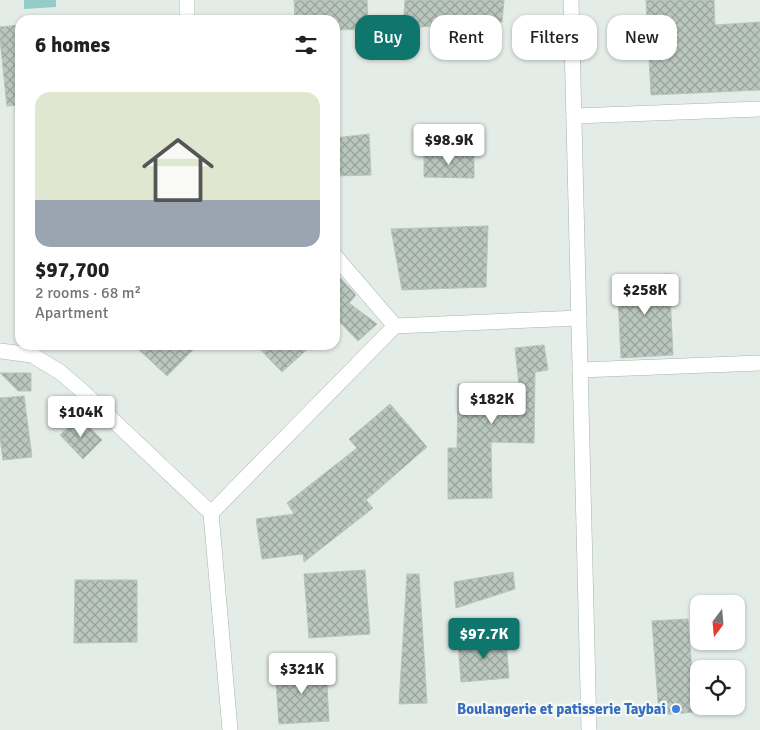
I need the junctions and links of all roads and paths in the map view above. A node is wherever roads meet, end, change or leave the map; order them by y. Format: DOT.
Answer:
graph roads {
  1 [pos="187,0"];
  2 [pos="571,0"];
  3 [pos="187,15"];
  4 [pos="760,109"];
  5 [pos="574,116"];
  6 [pos="340,262"];
  7 [pos="579,318"];
  8 [pos="395,326"];
  9 [pos="0,351"];
  10 [pos="760,363"];
  11 [pos="580,370"];
  12 [pos="211,513"];
  13 [pos="230,730"];
  14 [pos="589,730"];
  1 -- 3 [label="street"];
  2 -- 5 [label="street"];
  4 -- 5 [label="street"];
  5 -- 7 [label="street"];
  6 -- 8 [label="street"];
  7 -- 8 [label="street"];
  7 -- 11 [label="street"];
  8 -- 12 [label="street"];
  9 -- 12 [label="street"];
  10 -- 11 [label="street"];
  11 -- 14 [label="street"];
  12 -- 13 [label="street"];
}
